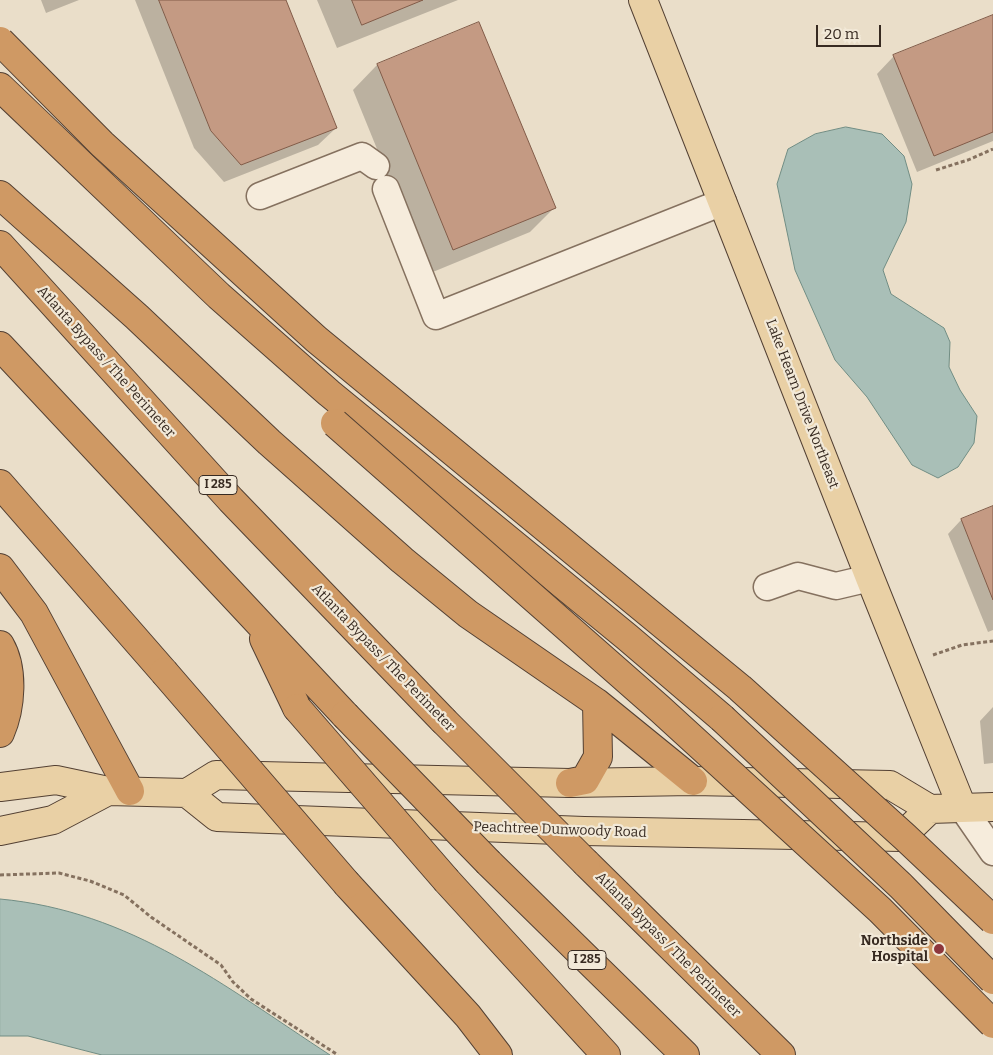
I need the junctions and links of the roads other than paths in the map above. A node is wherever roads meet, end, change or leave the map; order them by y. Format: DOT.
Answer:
graph roads {
  1 [pos="643,0"];
  2 [pos="0,41"];
  3 [pos="0,87"];
  4 [pos="0,93"];
  5 [pos="0,196"];
  6 [pos="260,196"];
  7 [pos="723,202"];
  8 [pos="0,245"];
  9 [pos="0,346"];
  10 [pos="0,484"];
  11 [pos="0,568"];
  12 [pos="870,578"];
  13 [pos="767,587"];
  14 [pos="252,616"];
  15 [pos="0,645"];
  16 [pos="597,703"];
  17 [pos="0,733"];
  18 [pos="693,781"];
  19 [pos="570,783"];
  20 [pos="0,787"];
  21 [pos="119,791"];
  22 [pos="187,792"];
  23 [pos="962,807"];
  24 [pos="993,807"];
  25 [pos="930,809"];
  26 [pos="0,831"];
  27 [pos="993,852"];
  28 [pos="993,920"];
  29 [pos="993,980"];
  30 [pos="468,1016"];
  31 [pos="993,1024"];
  32 [pos="498,1055"];
  33 [pos="512,1055"];
  34 [pos="606,1055"];
  35 [pos="685,1055"];
  36 [pos="781,1055"];
  1 -- 7 [label="main road, Lake Hearn Drive Northeast"];
  2 -- 28 [label="highway, bridge"];
  3 -- 29 [label="highway, bridge"];
  4 -- 31 [label="highway, bridge"];
  5 -- 16 [label="highway"];
  6 -- 7 [label="lane"];
  7 -- 12 [label="main road, Lake Hearn Drive Northeast"];
  8 -- 36 [label="highway, Atlanta Bypass / The Perimeter / I 285, bridge"];
  9 -- 14 [label="highway, I 285"];
  10 -- 30 [label="highway, bridge"];
  11 -- 21 [label="highway"];
  12 -- 13 [label="lane"];
  12 -- 23 [label="main road, Lake Hearn Drive Northeast"];
  14 -- 34 [label="highway, bridge"];
  14 -- 35 [label="highway, I 285, bridge"];
  15 -- 17 [label="highway"];
  16 -- 18 [label="highway"];
  16 -- 19 [label="highway"];
  18 -- 19 [label="main road"];
  18 -- 25 [label="main road"];
  19 -- 22 [label="main road"];
  20 -- 21 [label="main road"];
  21 -- 22 [label="main road"];
  21 -- 26 [label="main road"];
  22 -- 25 [label="main road, Peachtree Dunwoody Road"];
  23 -- 24 [label="main road"];
  23 -- 25 [label="main road"];
  23 -- 27 [label="lane"];
  30 -- 32 [label="highway"];
  30 -- 33 [label="highway"];
}
